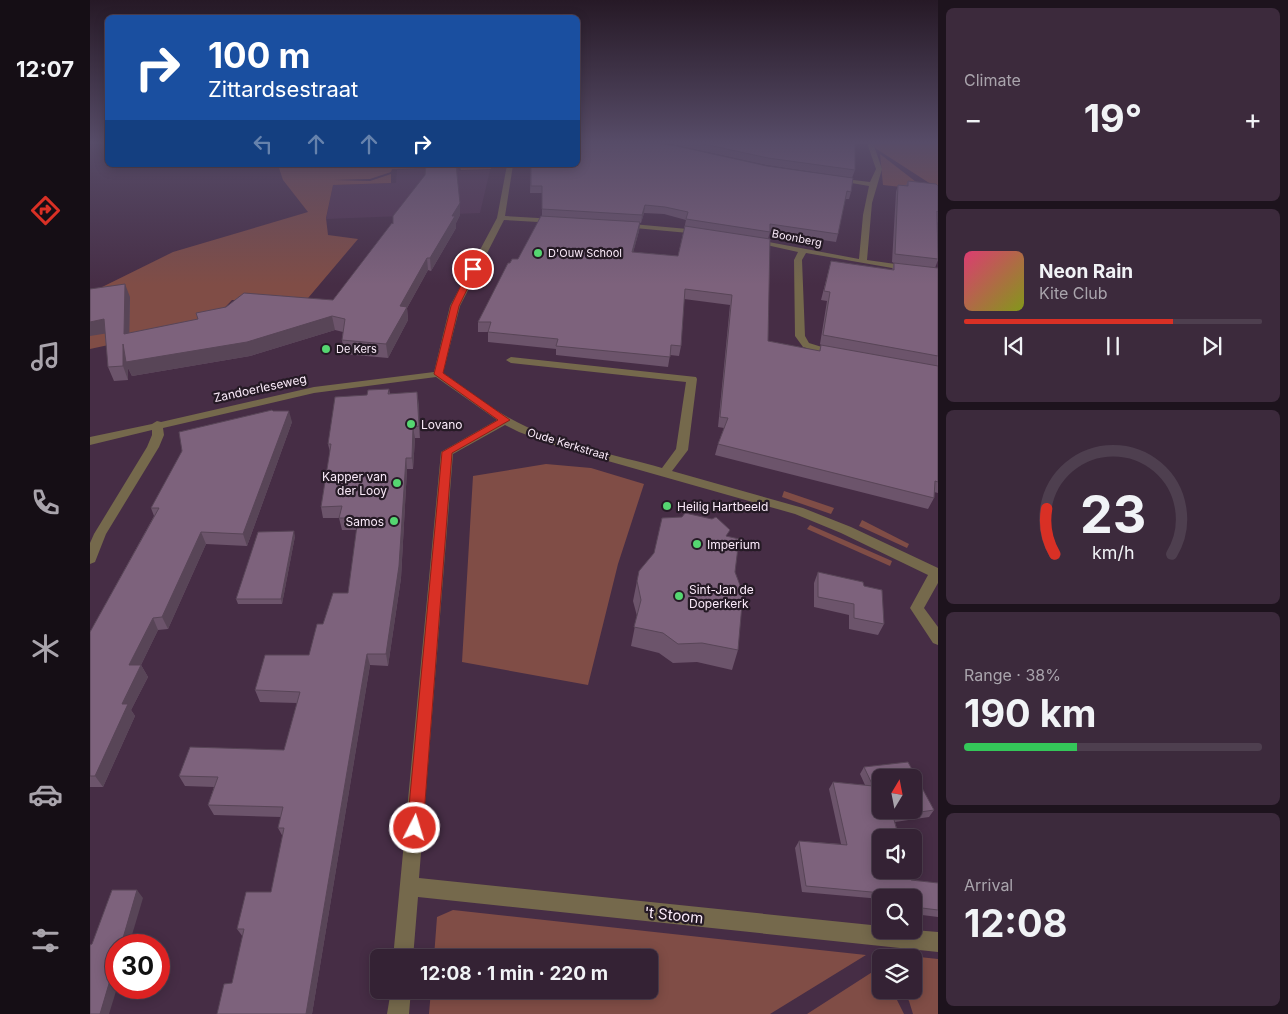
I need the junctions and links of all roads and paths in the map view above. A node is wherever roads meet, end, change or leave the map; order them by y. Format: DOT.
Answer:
graph roads {
  1 [pos="506,190"];
  2 [pos="871,190"];
  3 [pos="501,218"];
  4 [pos="568,222"];
  5 [pos="617,224"];
  6 [pos="707,234"];
  7 [pos="745,240"];
  8 [pos="804,251"];
  9 [pos="863,262"];
  10 [pos="938,273"];
  11 [pos="842,355"];
  12 [pos="512,360"];
  13 [pos="438,374"];
  14 [pos="505,420"];
  15 [pos="157,424"];
  16 [pos="90,441"];
  17 [pos="665,472"];
  18 [pos="90,559"];
  19 [pos="937,574"];
  20 [pos="938,639"];
  21 [pos="410,887"];
  22 [pos="938,942"];
  23 [pos="405,949"];
  24 [pos="400,999"];
  25 [pos="398,1014"];
  1 -- 3 [label="street"];
  2 -- 9 [label="street"];
  3 -- 4 [label="street"];
  3 -- 13 [label="street"];
  5 -- 6 [label="street"];
  7 -- 8 [label="street, Boonberg"];
  8 -- 9 [label="street, Boonberg"];
  8 -- 11 [label="street"];
  9 -- 10 [label="street, Boonberg"];
  12 -- 17 [label="street"];
  13 -- 14 [label="street, Oude Kerkstraat"];
  13 -- 15 [label="street, Zandoerleseweg"];
  14 -- 17 [label="street, Oude Kerkstraat"];
  14 -- 21 [label="street"];
  15 -- 16 [label="street, Zandoerleseweg"];
  15 -- 18 [label="street"];
  17 -- 19 [label="street, Oude Kerkstraat"];
  19 -- 20 [label="street"];
  21 -- 22 [label="street, 't Stoom"];
  21 -- 23 [label="street"];
  24 -- 25 [label="street"];
}
